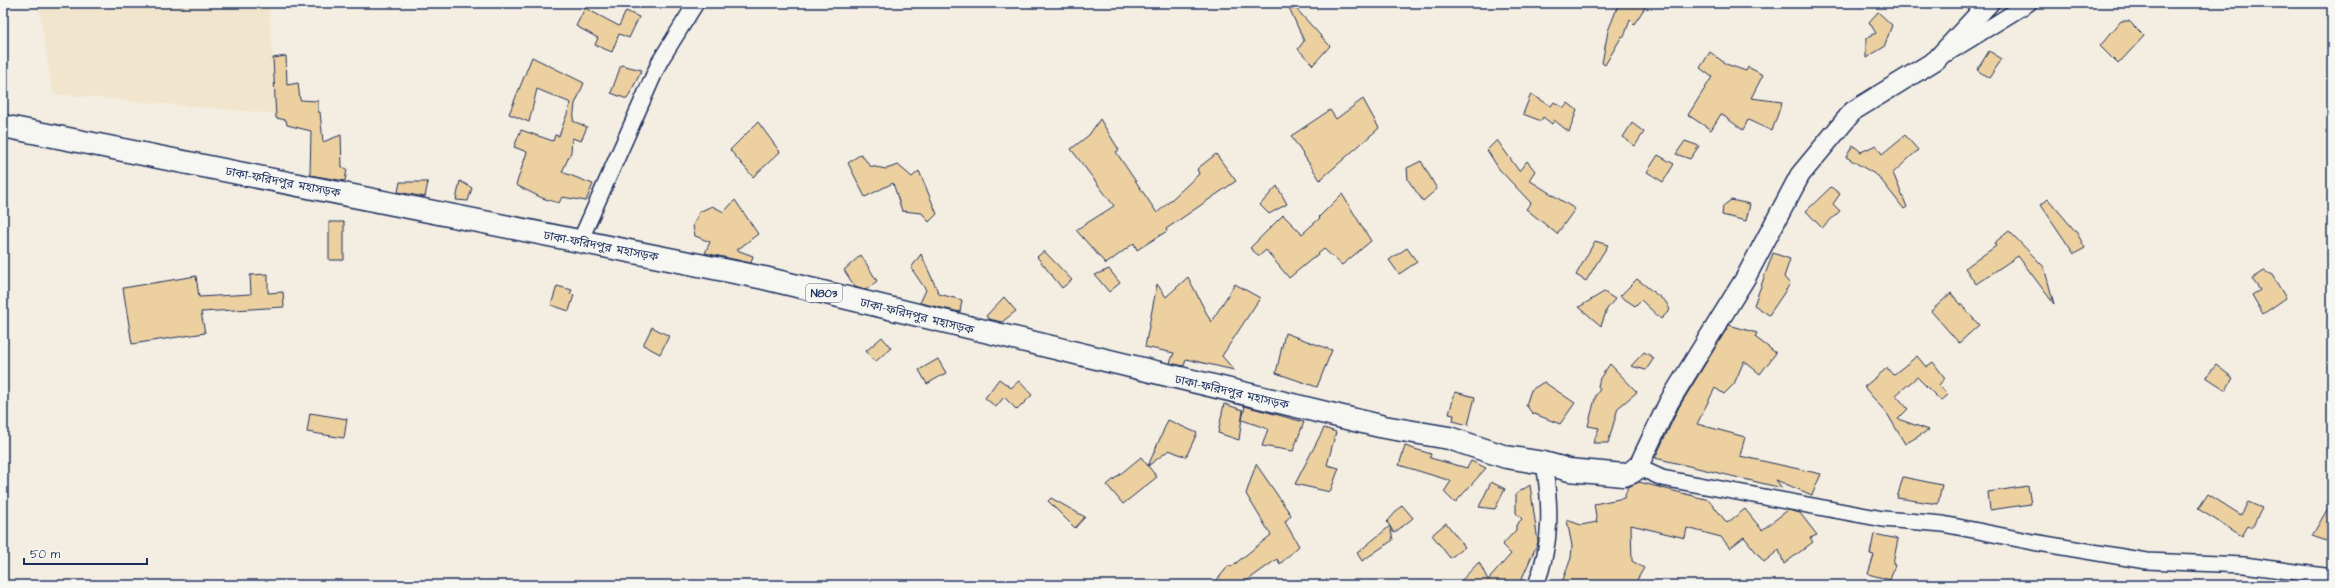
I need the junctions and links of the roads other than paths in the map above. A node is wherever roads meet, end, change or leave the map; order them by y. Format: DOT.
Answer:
graph roads {
  1 [pos="696,3"];
  2 [pos="1989,3"];
  3 [pos="2029,3"];
  4 [pos="1936,60"];
  5 [pos="3,126"];
  6 [pos="580,242"];
  7 [pos="1544,463"];
  8 [pos="1638,467"];
  9 [pos="2332,577"];
  10 [pos="1536,585"];
  1 -- 6 [label="street"];
  2 -- 4 [label="street"];
  3 -- 4 [label="street"];
  4 -- 8 [label="street"];
  5 -- 6 [label="highway, ঢাকা-ফরিদপুর মহাসড়ক / N803"];
  6 -- 7 [label="highway, ঢাকা-ফরিদপুর মহাসড়ক / N803"];
  7 -- 8 [label="highway, ঢাকা-ফরিদপুর মহাসড়ক / N803"];
  7 -- 10 [label="street"];
  8 -- 9 [label="street"];
}
